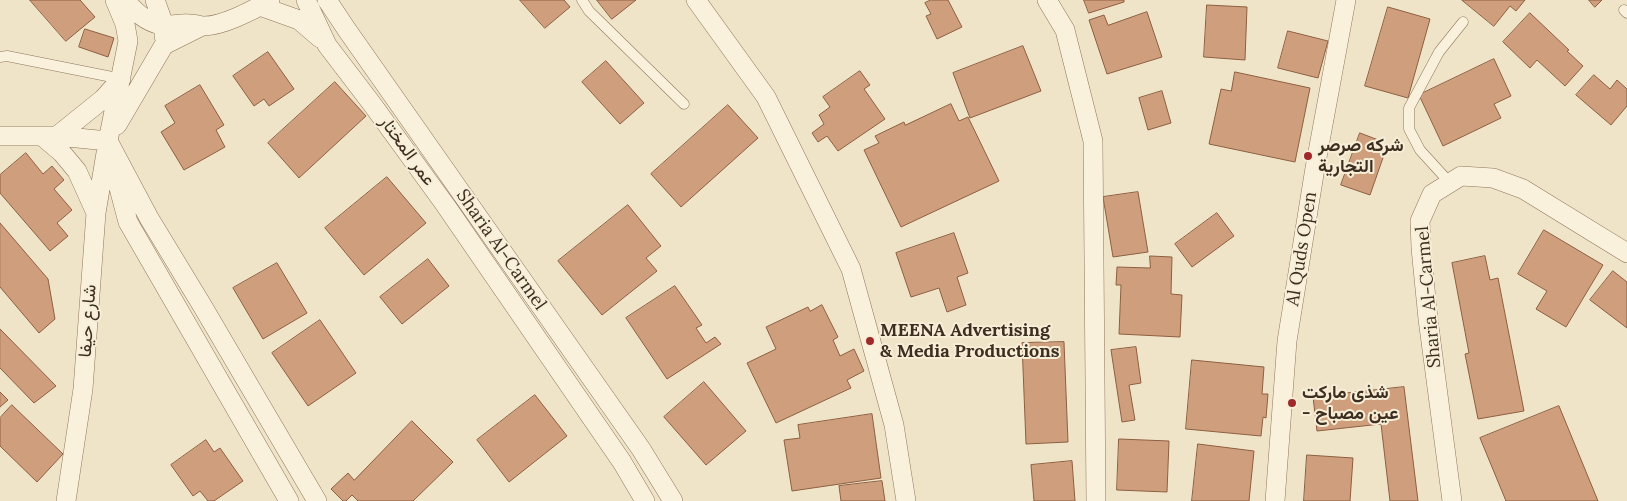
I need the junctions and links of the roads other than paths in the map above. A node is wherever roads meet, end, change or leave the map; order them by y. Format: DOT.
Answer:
graph roads {
  1 [pos="115,0"];
  2 [pos="125,0"];
  3 [pos="155,0"];
  4 [pos="306,0"];
  5 [pos="327,0"];
  6 [pos="582,0"];
  7 [pos="696,0"];
  8 [pos="1047,0"];
  9 [pos="1346,0"];
  10 [pos="265,3"];
  11 [pos="1463,22"];
  12 [pos="164,25"];
  13 [pos="203,26"];
  14 [pos="327,44"];
  15 [pos="164,45"];
  16 [pos="0,57"];
  17 [pos="122,78"];
  18 [pos="684,104"];
  19 [pos="0,136"];
  20 [pos="49,136"];
  21 [pos="108,141"];
  22 [pos="1450,183"];
  23 [pos="96,213"];
  24 [pos="128,222"];
  25 [pos="94,239"];
  26 [pos="1627,253"];
  27 [pos="66,501"];
  28 [pos="289,501"];
  29 [pos="316,501"];
  30 [pos="644,501"];
  31 [pos="672,501"];
  32 [pos="906,501"];
  33 [pos="1096,501"];
  34 [pos="1275,501"];
  35 [pos="1452,501"];
  1 -- 17 [label="street, شارع حيفا"];
  2 -- 12 [label="street"];
  3 -- 12 [label="street"];
  4 -- 14 [label="street, عمر المختار"];
  5 -- 31 [label="street, Sharia Al-Carmel"];
  6 -- 18 [label="lane"];
  7 -- 32 [label="street"];
  8 -- 33 [label="street"];
  9 -- 34 [label="street, Al Quds Open"];
  10 -- 13 [label="street"];
  10 -- 14 [label="street"];
  11 -- 22 [label="lane"];
  12 -- 13 [label="street"];
  12 -- 15 [label="street"];
  13 -- 15 [label="street"];
  14 -- 30 [label="street, عمر المختار"];
  15 -- 21 [label="street"];
  16 -- 17 [label="lane"];
  17 -- 20 [label="street"];
  17 -- 21 [label="street, شارع حيفا"];
  19 -- 20 [label="street"];
  20 -- 21 [label="street"];
  20 -- 23 [label="street"];
  21 -- 23 [label="street, شارع حيفا"];
  21 -- 24 [label="street"];
  21 -- 29 [label="street"];
  22 -- 26 [label="street, Sharia Al-Carmel"];
  22 -- 35 [label="street, Sharia Al-Carmel"];
  23 -- 25 [label="street, شارع حيفا"];
  24 -- 25 [label="street"];
  24 -- 28 [label="street"];
  25 -- 27 [label="street, شارع حيفا"];
}
